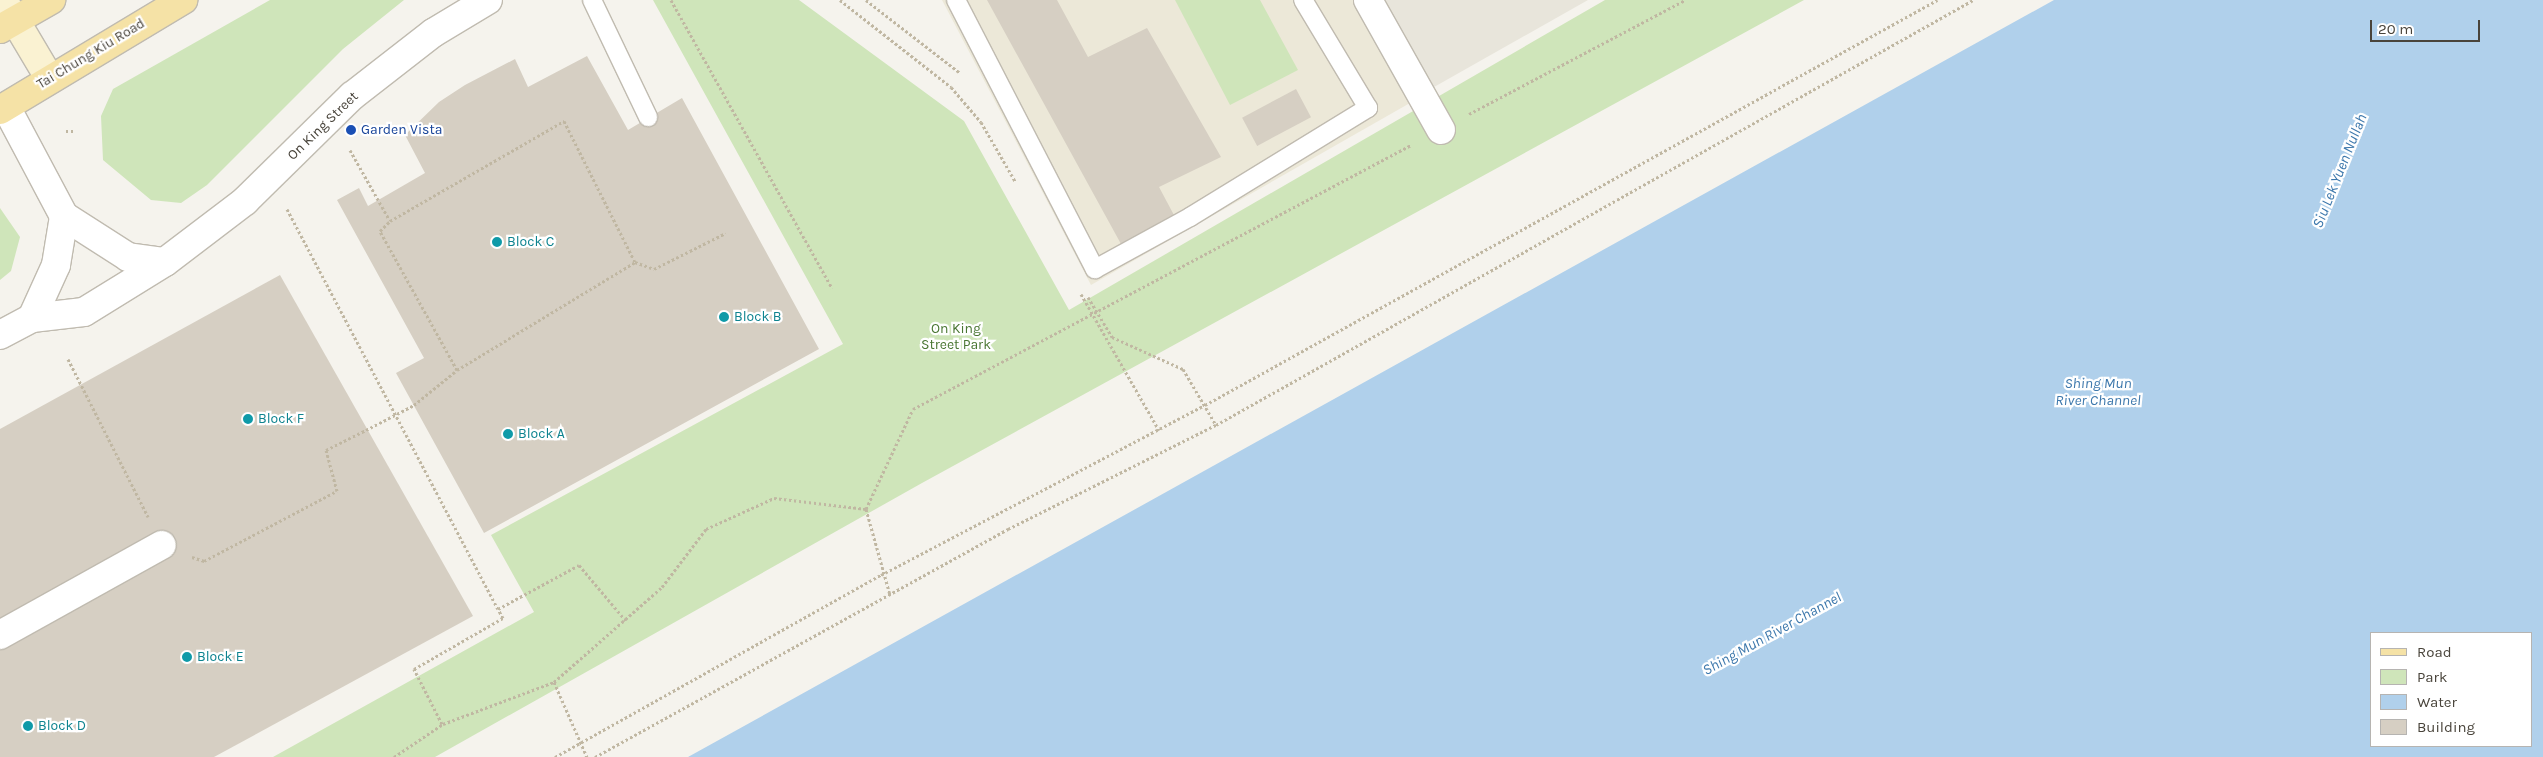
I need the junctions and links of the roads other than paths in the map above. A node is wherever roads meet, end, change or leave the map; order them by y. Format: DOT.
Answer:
graph roads {
  1 [pos="50,0"];
  2 [pos="183,0"];
  3 [pos="488,0"];
  4 [pos="592,0"];
  5 [pos="956,0"];
  6 [pos="1303,0"];
  7 [pos="1368,0"];
  8 [pos="6,17"];
  9 [pos="50,79"];
  10 [pos="2,105"];
  11 [pos="648,117"];
  12 [pos="1441,130"];
  13 [pos="64,216"];
  14 [pos="164,262"];
  15 [pos="32,318"];
  16 [pos="0,335"];
  17 [pos="162,545"];
  18 [pos="0,635"];
  1 -- 8 [label="main road"];
  2 -- 9 [label="main road, Tai Chung Kiu Road"];
  3 -- 14 [label="street, On King Street"];
  4 -- 11 [label="lane"];
  5 -- 6 [label="lane"];
  7 -- 12 [label="street"];
  8 -- 9 [label="street"];
  9 -- 10 [label="main road, Tai Chung Kiu Road"];
  10 -- 13 [label="street"];
  13 -- 14 [label="street"];
  13 -- 15 [label="street"];
  14 -- 15 [label="street, On King Street"];
  15 -- 16 [label="street, On King Street"];
  17 -- 18 [label="street"];
}
